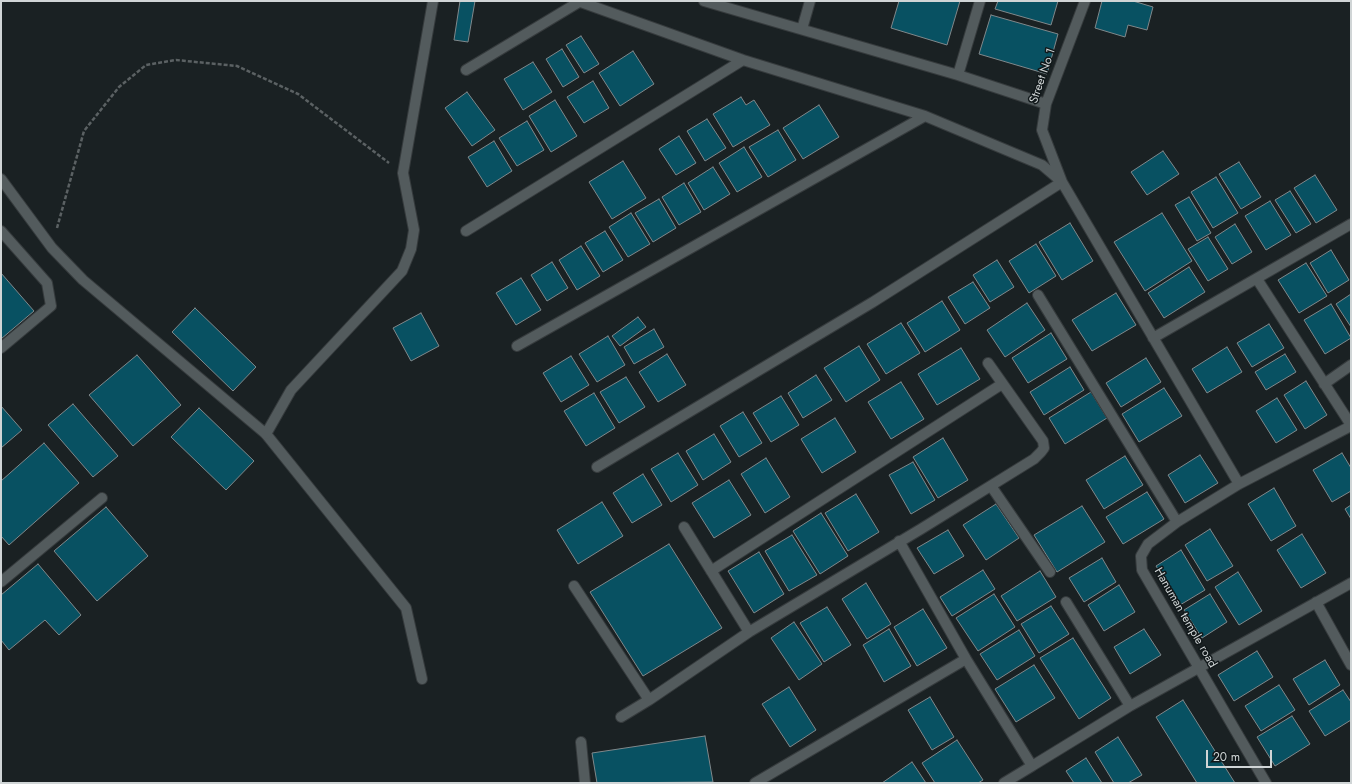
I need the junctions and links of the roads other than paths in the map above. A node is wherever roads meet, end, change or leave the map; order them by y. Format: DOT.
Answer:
graph roads {
  1 [pos="433,1"];
  2 [pos="578,1"];
  3 [pos="704,1"];
  4 [pos="810,1"];
  5 [pos="980,1"];
  6 [pos="1085,1"];
  7 [pos="802,29"];
  8 [pos="743,60"];
  9 [pos="466,70"];
  10 [pos="958,75"];
  11 [pos="1046,104"];
  12 [pos="925,116"];
  13 [pos="1,179"];
  14 [pos="1062,182"];
  15 [pos="1351,224"];
  16 [pos="1,231"];
  17 [pos="466,231"];
  18 [pos="1257,279"];
  19 [pos="1038,295"];
  20 [pos="1153,338"];
  21 [pos="517,346"];
  22 [pos="1,348"];
  23 [pos="988,363"];
  24 [pos="1351,366"];
  25 [pos="1002,384"];
  26 [pos="1324,384"];
  27 [pos="1351,425"];
  28 [pos="266,434"];
  29 [pos="597,467"];
  30 [pos="1239,484"];
  31 [pos="991,486"];
  32 [pos="102,498"];
  33 [pos="1177,522"];
  34 [pos="684,527"];
  35 [pos="899,541"];
  36 [pos="711,571"];
  37 [pos="1050,572"];
  38 [pos="1,582"];
  39 [pos="1351,583"];
  40 [pos="574,586"];
  41 [pos="1066,602"];
  42 [pos="1316,602"];
  43 [pos="749,632"];
  44 [pos="966,659"];
  45 [pos="1351,665"];
  46 [pos="1198,667"];
  47 [pos="422,679"];
  48 [pos="649,700"];
  49 [pos="1130,706"];
  50 [pos="621,717"];
  51 [pos="581,742"];
  52 [pos="1032,766"];
  53 [pos="585,783"];
  54 [pos="755,783"];
  55 [pos="1004,783"];
  56 [pos="1266,783"];
  1 -- 28 [label="street"];
  2 -- 8 [label="street"];
  2 -- 9 [label="street"];
  3 -- 7 [label="street"];
  4 -- 7 [label="street"];
  5 -- 10 [label="street"];
  6 -- 11 [label="street, Street No 1"];
  7 -- 10 [label="street"];
  8 -- 12 [label="street"];
  8 -- 17 [label="street"];
  10 -- 11 [label="street"];
  11 -- 14 [label="street, Street No 1"];
  12 -- 14 [label="street"];
  12 -- 21 [label="street"];
  13 -- 28 [label="street"];
  14 -- 20 [label="street"];
  14 -- 29 [label="street"];
  15 -- 18 [label="street"];
  16 -- 22 [label="street"];
  18 -- 20 [label="street"];
  18 -- 26 [label="street"];
  19 -- 33 [label="street"];
  20 -- 30 [label="street"];
  23 -- 25 [label="street"];
  24 -- 26 [label="street"];
  25 -- 31 [label="street"];
  25 -- 36 [label="street"];
  26 -- 27 [label="street"];
  27 -- 30 [label="street, Hanuman temple road"];
  28 -- 47 [label="street"];
  30 -- 33 [label="street, Hanuman temple road"];
  31 -- 35 [label="street"];
  31 -- 37 [label="street"];
  32 -- 38 [label="street"];
  33 -- 46 [label="street, Hanuman temple road"];
  34 -- 36 [label="street"];
  35 -- 43 [label="street"];
  35 -- 44 [label="street"];
  36 -- 43 [label="street"];
  39 -- 42 [label="street"];
  40 -- 48 [label="street"];
  41 -- 49 [label="street"];
  42 -- 45 [label="street"];
  42 -- 46 [label="street"];
  43 -- 48 [label="street"];
  44 -- 52 [label="street"];
  44 -- 54 [label="street"];
  46 -- 49 [label="street"];
  46 -- 56 [label="street, Hanuman temple road"];
  48 -- 50 [label="street"];
  49 -- 52 [label="street"];
  51 -- 53 [label="street"];
  52 -- 55 [label="street"];
}
